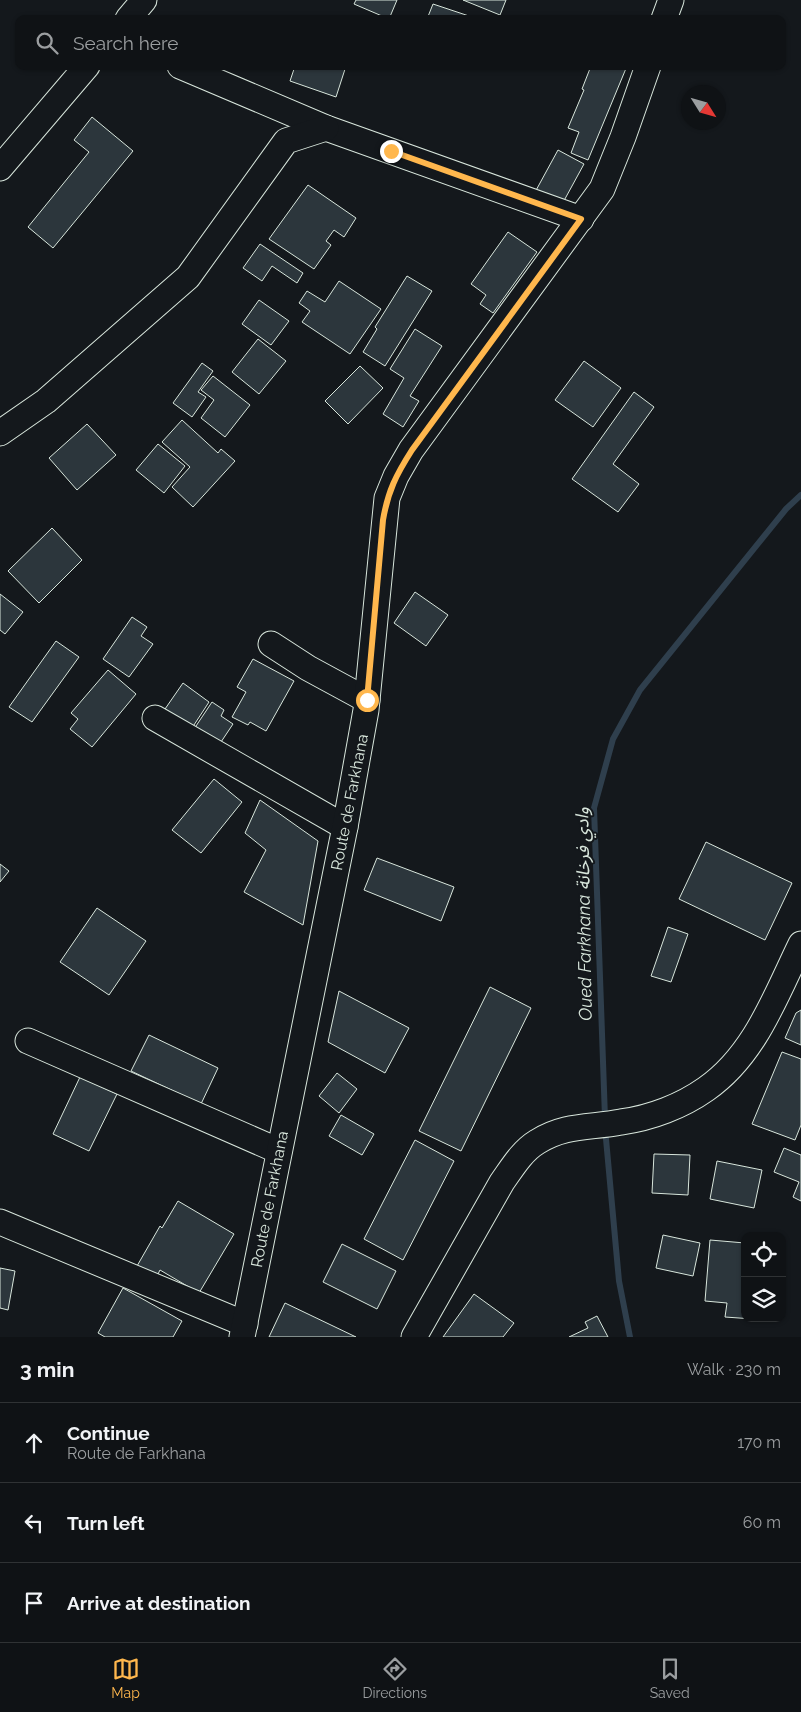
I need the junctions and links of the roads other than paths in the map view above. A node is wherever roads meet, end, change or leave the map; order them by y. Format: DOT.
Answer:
graph roads {
  1 [pos="144,0"];
  2 [pos="671,0"];
  3 [pos="131,15"];
  4 [pos="665,15"];
  5 [pos="84,70"];
  6 [pos="189,70"];
  7 [pos="647,70"];
  8 [pos="326,128"];
  9 [pos="0,168"];
  10 [pos="581,219"];
  11 [pos="0,433"];
  12 [pos="271,644"];
  13 [pos="367,700"];
  14 [pos="155,718"];
  15 [pos="345,827"];
  16 [pos="801,944"];
  17 [pos="28,1041"];
  18 [pos="279,1152"];
  19 [pos="0,1222"];
  20 [pos="244,1331"];
  21 [pos="414,1337"];
  1 -- 3 [label="street"];
  2 -- 4 [label="street"];
  5 -- 9 [label="street"];
  6 -- 8 [label="street"];
  7 -- 10 [label="street, Route de Farkhana"];
  8 -- 10 [label="street"];
  8 -- 11 [label="street"];
  10 -- 13 [label="street, Route de Farkhana"];
  12 -- 13 [label="street"];
  13 -- 15 [label="street, Route de Farkhana"];
  14 -- 15 [label="street"];
  15 -- 18 [label="street, Route de Farkhana"];
  16 -- 21 [label="street"];
  17 -- 18 [label="street"];
  18 -- 20 [label="street, Route de Farkhana"];
  19 -- 20 [label="street"];
}
